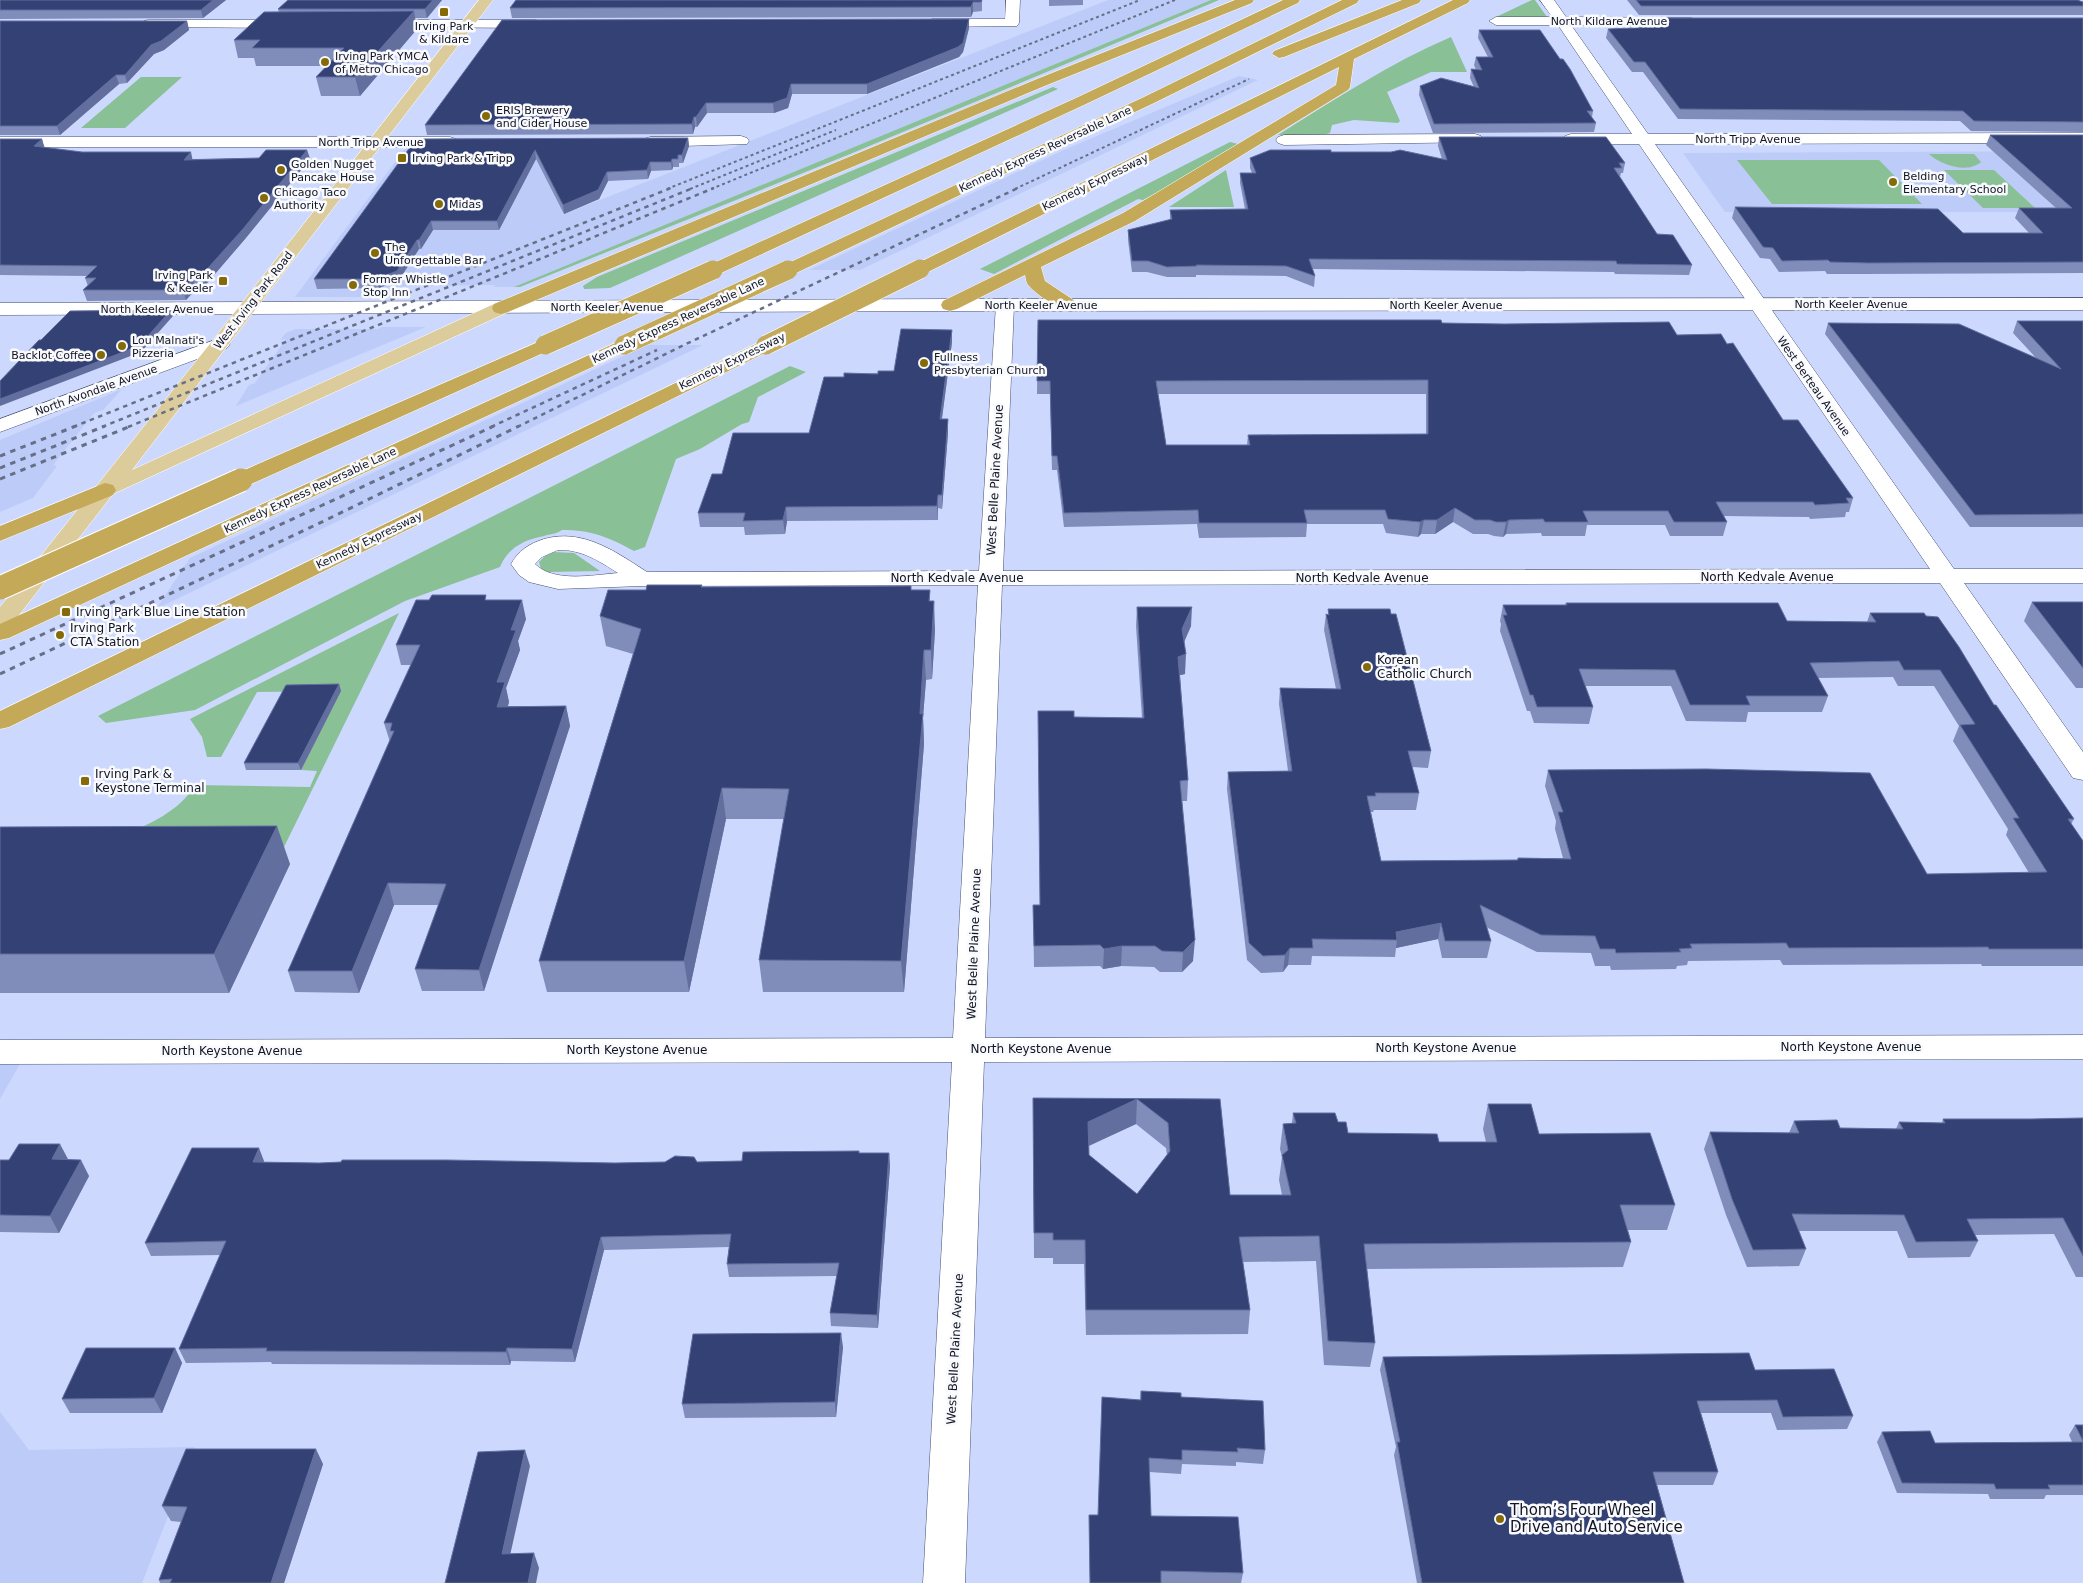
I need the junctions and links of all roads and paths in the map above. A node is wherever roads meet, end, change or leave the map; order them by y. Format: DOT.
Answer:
graph roads {
  1 [pos="486,0"];
  2 [pos="1013,0"];
  3 [pos="1247,0"];
  4 [pos="1293,0"];
  5 [pos="1352,0"];
  6 [pos="1414,0"];
  7 [pos="1463,0"];
  8 [pos="1547,0"];
  9 [pos="1561,21"];
  10 [pos="1703,21"];
  11 [pos="1496,22"];
  12 [pos="923,23"];
  13 [pos="138,24"];
  14 [pos="307,24"];
  15 [pos="366,24"];
  16 [pos="468,24"];
  17 [pos="554,24"];
  18 [pos="1267,59"];
  19 [pos="1347,59"];
  20 [pos="1249,66"];
  21 [pos="1148,100"];
  22 [pos="1371,124"];
  23 [pos="2083,138"];
  24 [pos="1414,139"];
  25 [pos="1490,139"];
  26 [pos="1557,139"];
  27 [pos="1643,139"];
  28 [pos="1284,140"];
  29 [pos="741,141"];
  30 [pos="0,142"];
  31 [pos="469,142"];
  32 [pos="635,142"];
  33 [pos="376,143"];
  34 [pos="1032,264"];
  35 [pos="1757,304"];
  36 [pos="2083,304"];
  37 [pos="950,305"];
  38 [pos="1005,305"];
  39 [pos="1068,305"];
  40 [pos="501,308"];
  41 [pos="0,309"];
  42 [pos="247,309"];
  43 [pos="220,344"];
  44 [pos="0,426"];
  45 [pos="105,490"];
  46 [pos="0,534"];
  47 [pos="2083,576"];
  48 [pos="1947,577"];
  49 [pos="990,578"];
  50 [pos="642,579"];
  51 [pos="0,588"];
  52 [pos="0,623"];
  53 [pos="0,633"];
  54 [pos="0,721"];
  55 [pos="2083,772"];
  56 [pos="2083,1047"];
  57 [pos="970,1050"];
  58 [pos="0,1052"];
  59 [pos="944,1583"];
  1 -- 16 [label="main road, West Irving Park Road"];
  2 -- 12 [label="street"];
  3 -- 40 [label="highway"];
  4 -- 51 [label="highway, bridge"];
  5 -- 21 [label="highway, Kennedy Express Reversable Lane"];
  6 -- 18 [label="highway"];
  7 -- 19 [label="highway, Kennedy Expressway"];
  8 -- 9 [label="street, West Berteau Avenue"];
  9 -- 10 [label="street, North Kildare Avenue"];
  9 -- 11 [label="street, North Kildare Avenue"];
  9 -- 27 [label="street, West Berteau Avenue"];
  13 -- 14 [label="street"];
  15 -- 16 [label="street"];
  16 -- 17 [label="street"];
  16 -- 33 [label="main road, West Irving Park Road"];
  19 -- 34 [label="highway"];
  19 -- 54 [label="highway, Kennedy Expressway, bridge"];
  20 -- 21 [label="highway"];
  21 -- 53 [label="highway, Kennedy Express Reversable Lane, bridge"];
  22 -- 24 [label="street"];
  23 -- 27 [label="street, North Tripp Avenue"];
  24 -- 25 [label="street"];
  24 -- 28 [label="street"];
  26 -- 27 [label="street, North Tripp Avenue"];
  27 -- 35 [label="street, West Berteau Avenue"];
  29 -- 32 [label="street"];
  30 -- 33 [label="street, North Tripp Avenue"];
  31 -- 33 [label="street, North Tripp Avenue"];
  33 -- 42 [label="main road, West Irving Park Road"];
  34 -- 37 [label="highway"];
  34 -- 39 [label="highway"];
  35 -- 36 [label="street, North Keeler Avenue"];
  35 -- 39 [label="street, North Keeler Avenue"];
  35 -- 48 [label="street, West Berteau Avenue"];
  37 -- 38 [label="street, North Keeler Avenue"];
  37 -- 40 [label="street, North Keeler Avenue"];
  38 -- 39 [label="street, North Keeler Avenue"];
  38 -- 49 [label="street, West Belle Plaine Avenue"];
  40 -- 42 [label="street, North Keeler Avenue"];
  40 -- 45 [label="main road"];
  41 -- 42 [label="street, North Keeler Avenue"];
  42 -- 43 [label="main road, West Irving Park Road"];
  43 -- 44 [label="street, North Avondale Avenue"];
  43 -- 45 [label="main road, West Irving Park Road"];
  45 -- 46 [label="highway"];
  45 -- 52 [label="main road, West Irving Park Road"];
  47 -- 48 [label="street, North Kedvale Avenue"];
  48 -- 49 [label="street, North Kedvale Avenue"];
  48 -- 55 [label="street, West Berteau Avenue"];
  49 -- 50 [label="street, North Kedvale Avenue"];
  49 -- 57 [label="street, West Belle Plaine Avenue"];
  56 -- 57 [label="street, North Keystone Avenue"];
  57 -- 58 [label="street, North Keystone Avenue"];
  57 -- 59 [label="street, West Belle Plaine Avenue"];
}
